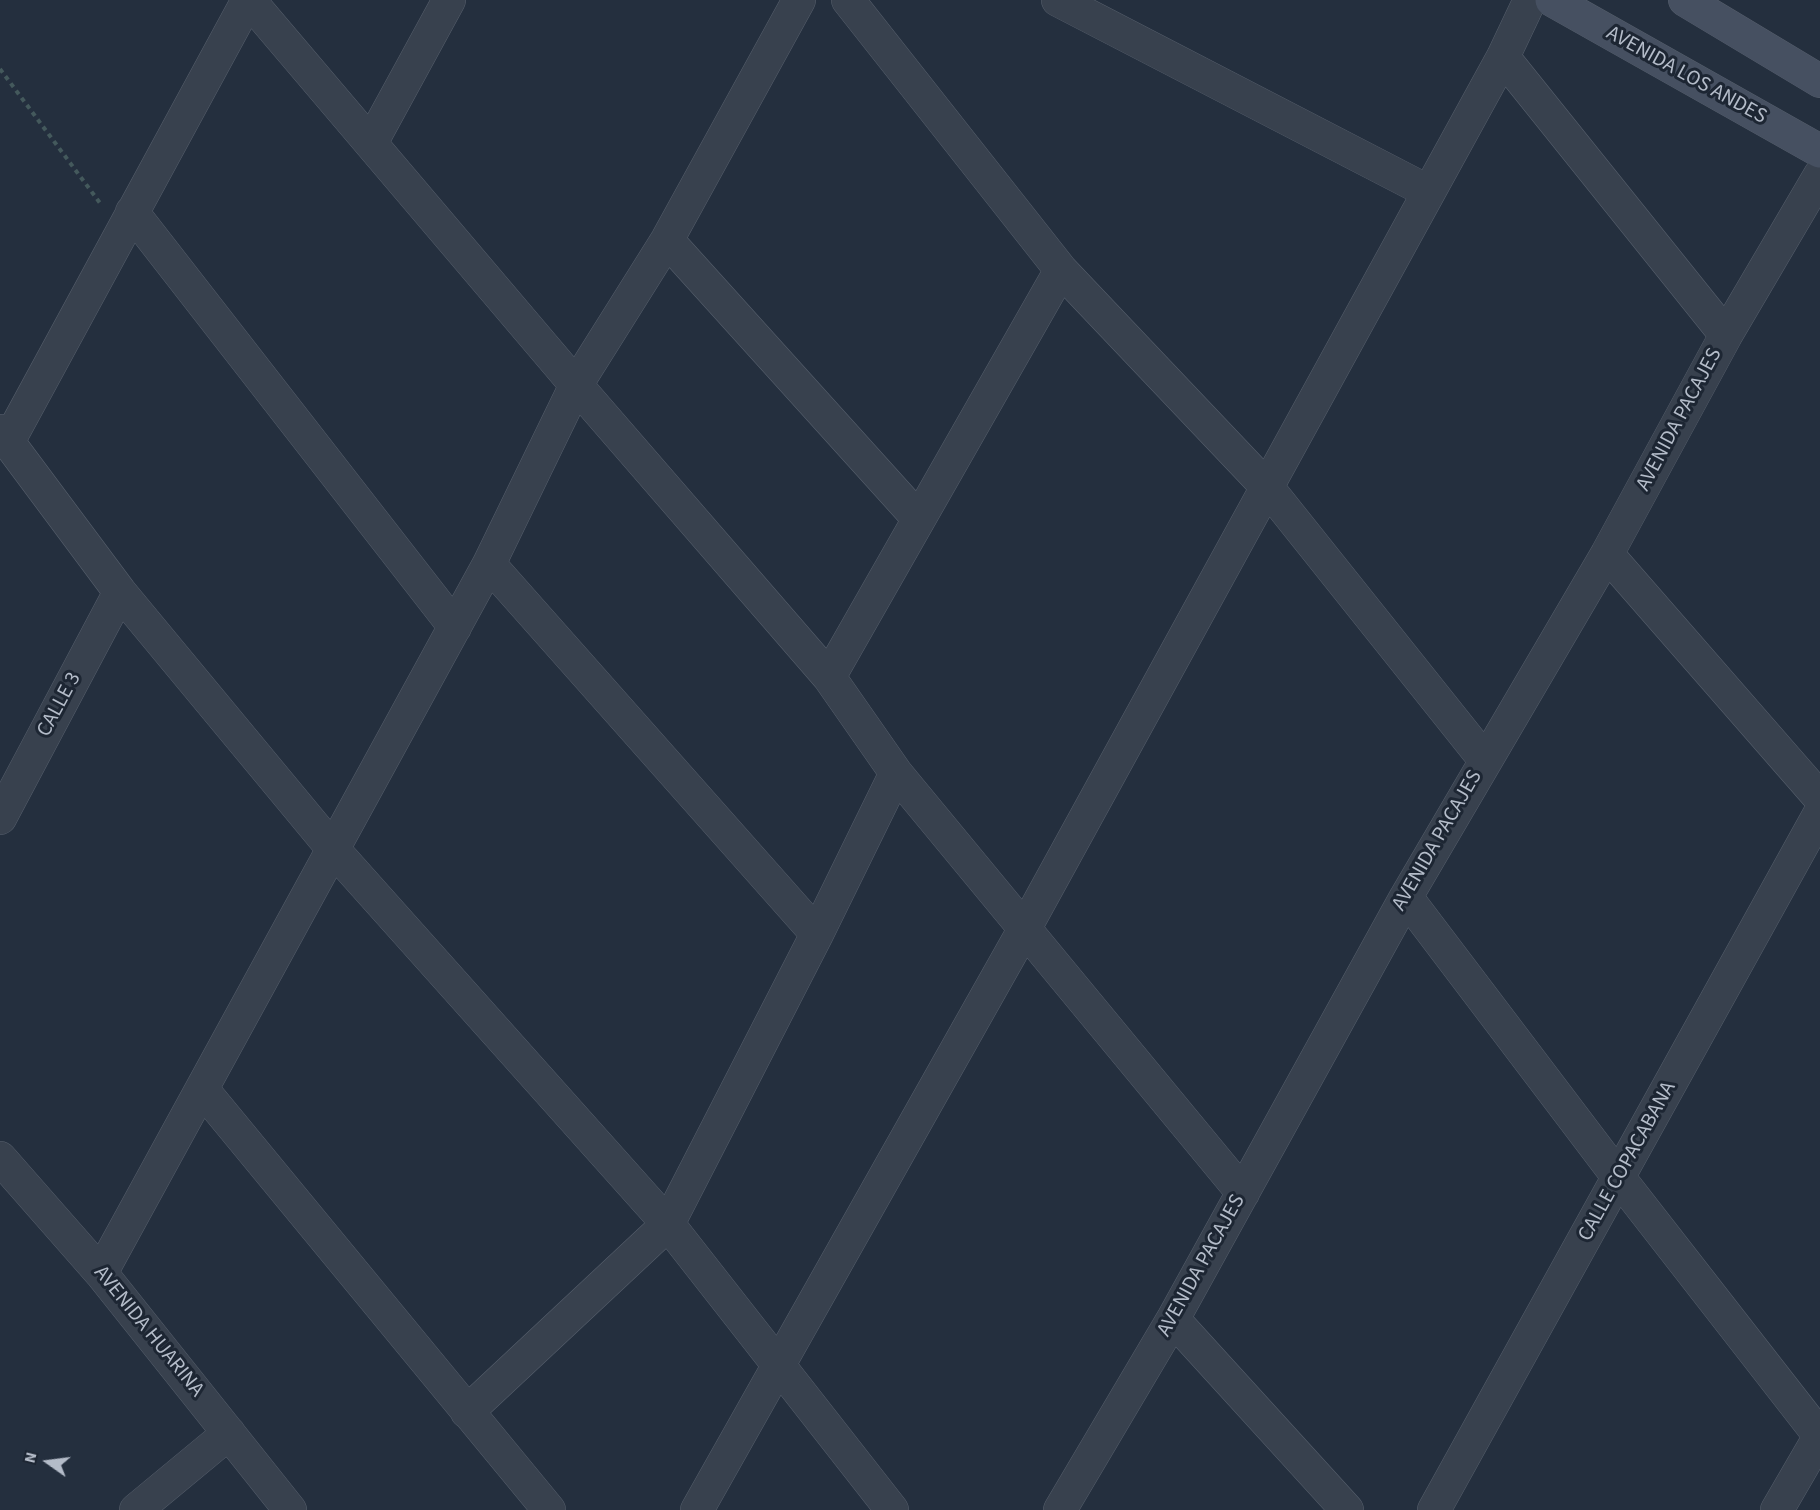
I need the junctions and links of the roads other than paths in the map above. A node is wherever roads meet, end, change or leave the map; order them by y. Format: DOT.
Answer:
graph roads {
  1 [pos="249,0"];
  2 [pos="449,0"];
  3 [pos="799,0"];
  4 [pos="848,0"];
  5 [pos="1058,0"];
  6 [pos="1530,0"];
  7 [pos="1552,0"];
  8 [pos="1685,0"];
  9 [pos="1503,57"];
  10 [pos="1820,81"];
  11 [pos="371,143"];
  12 [pos="1819,172"];
  13 [pos="1429,192"];
  14 [pos="127,222"];
  15 [pos="667,240"];
  16 [pos="1061,270"];
  17 [pos="1726,335"];
  18 [pos="576,385"];
  19 [pos="4,436"];
  20 [pos="1267,487"];
  21 [pos="918,518"];
  22 [pos="1607,554"];
  23 [pos="489,564"];
  24 [pos="120,591"];
  25 [pos="455,627"];
  26 [pos="829,677"];
  27 [pos="1485,760"];
  28 [pos="896,773"];
  29 [pos="1820,798"];
  30 [pos="1820,813"];
  31 [pos="0,818"];
  32 [pos="333,849"];
  33 [pos="1406,897"];
  34 [pos="1025,928"];
  35 [pos="817,934"];
  36 [pos="202,1089"];
  37 [pos="0,1158"];
  38 [pos="1619,1178"];
  39 [pos="1244,1193"];
  40 [pos="668,1224"];
  41 [pos="101,1273"];
  42 [pos="1173,1319"];
  43 [pos="780,1366"];
  44 [pos="467,1412"];
  45 [pos="229,1433"];
  46 [pos="1820,1436"];
  47 [pos="136,1510"];
  48 [pos="290,1510"];
  49 [pos="549,1510"];
  50 [pos="697,1510"];
  51 [pos="892,1510"];
  52 [pos="1060,1510"];
  53 [pos="1347,1510"];
  54 [pos="1434,1510"];
  55 [pos="1777,1510"];
  1 -- 11 [label="street"];
  1 -- 14 [label="street"];
  2 -- 11 [label="street"];
  3 -- 15 [label="street"];
  4 -- 16 [label="street"];
  5 -- 13 [label="street"];
  6 -- 9 [label="street"];
  7 -- 12 [label="street, AVENIDA LOS ANDES"];
  8 -- 10 [label="street"];
  9 -- 13 [label="street"];
  9 -- 17 [label="street"];
  11 -- 18 [label="street"];
  12 -- 17 [label="street, AVENIDA PACAJES"];
  13 -- 20 [label="street"];
  14 -- 19 [label="street"];
  14 -- 25 [label="street"];
  15 -- 18 [label="street"];
  15 -- 21 [label="street"];
  16 -- 20 [label="street"];
  16 -- 21 [label="street"];
  17 -- 22 [label="street, AVENIDA PACAJES"];
  18 -- 23 [label="street"];
  18 -- 26 [label="street"];
  19 -- 24 [label="street"];
  20 -- 27 [label="street"];
  20 -- 34 [label="street"];
  21 -- 26 [label="street"];
  22 -- 27 [label="street, AVENIDA PACAJES"];
  22 -- 29 [label="street"];
  23 -- 25 [label="street"];
  23 -- 35 [label="street"];
  24 -- 31 [label="street, CALLE 3"];
  24 -- 32 [label="street"];
  25 -- 32 [label="street"];
  26 -- 28 [label="street"];
  27 -- 33 [label="street, AVENIDA PACAJES"];
  28 -- 34 [label="street"];
  28 -- 35 [label="street"];
  30 -- 38 [label="street, CALLE COPACABANA"];
  32 -- 36 [label="street"];
  32 -- 40 [label="street"];
  33 -- 38 [label="street"];
  33 -- 39 [label="street, AVENIDA PACAJES"];
  34 -- 39 [label="street"];
  34 -- 43 [label="street"];
  35 -- 40 [label="street"];
  36 -- 41 [label="street"];
  36 -- 44 [label="street"];
  37 -- 41 [label="street, AVENIDA HUARINA"];
  38 -- 46 [label="street"];
  38 -- 54 [label="street, CALLE COPACABANA"];
  39 -- 42 [label="street, AVENIDA PACAJES"];
  40 -- 43 [label="street"];
  40 -- 44 [label="street"];
  41 -- 45 [label="street, AVENIDA HUARINA"];
  42 -- 52 [label="street, AVENIDA PACAJES"];
  42 -- 53 [label="street"];
  43 -- 50 [label="street"];
  43 -- 51 [label="street"];
  44 -- 49 [label="street"];
  45 -- 47 [label="street"];
  45 -- 48 [label="street, AVENIDA HUARINA"];
  46 -- 55 [label="street"];
}
